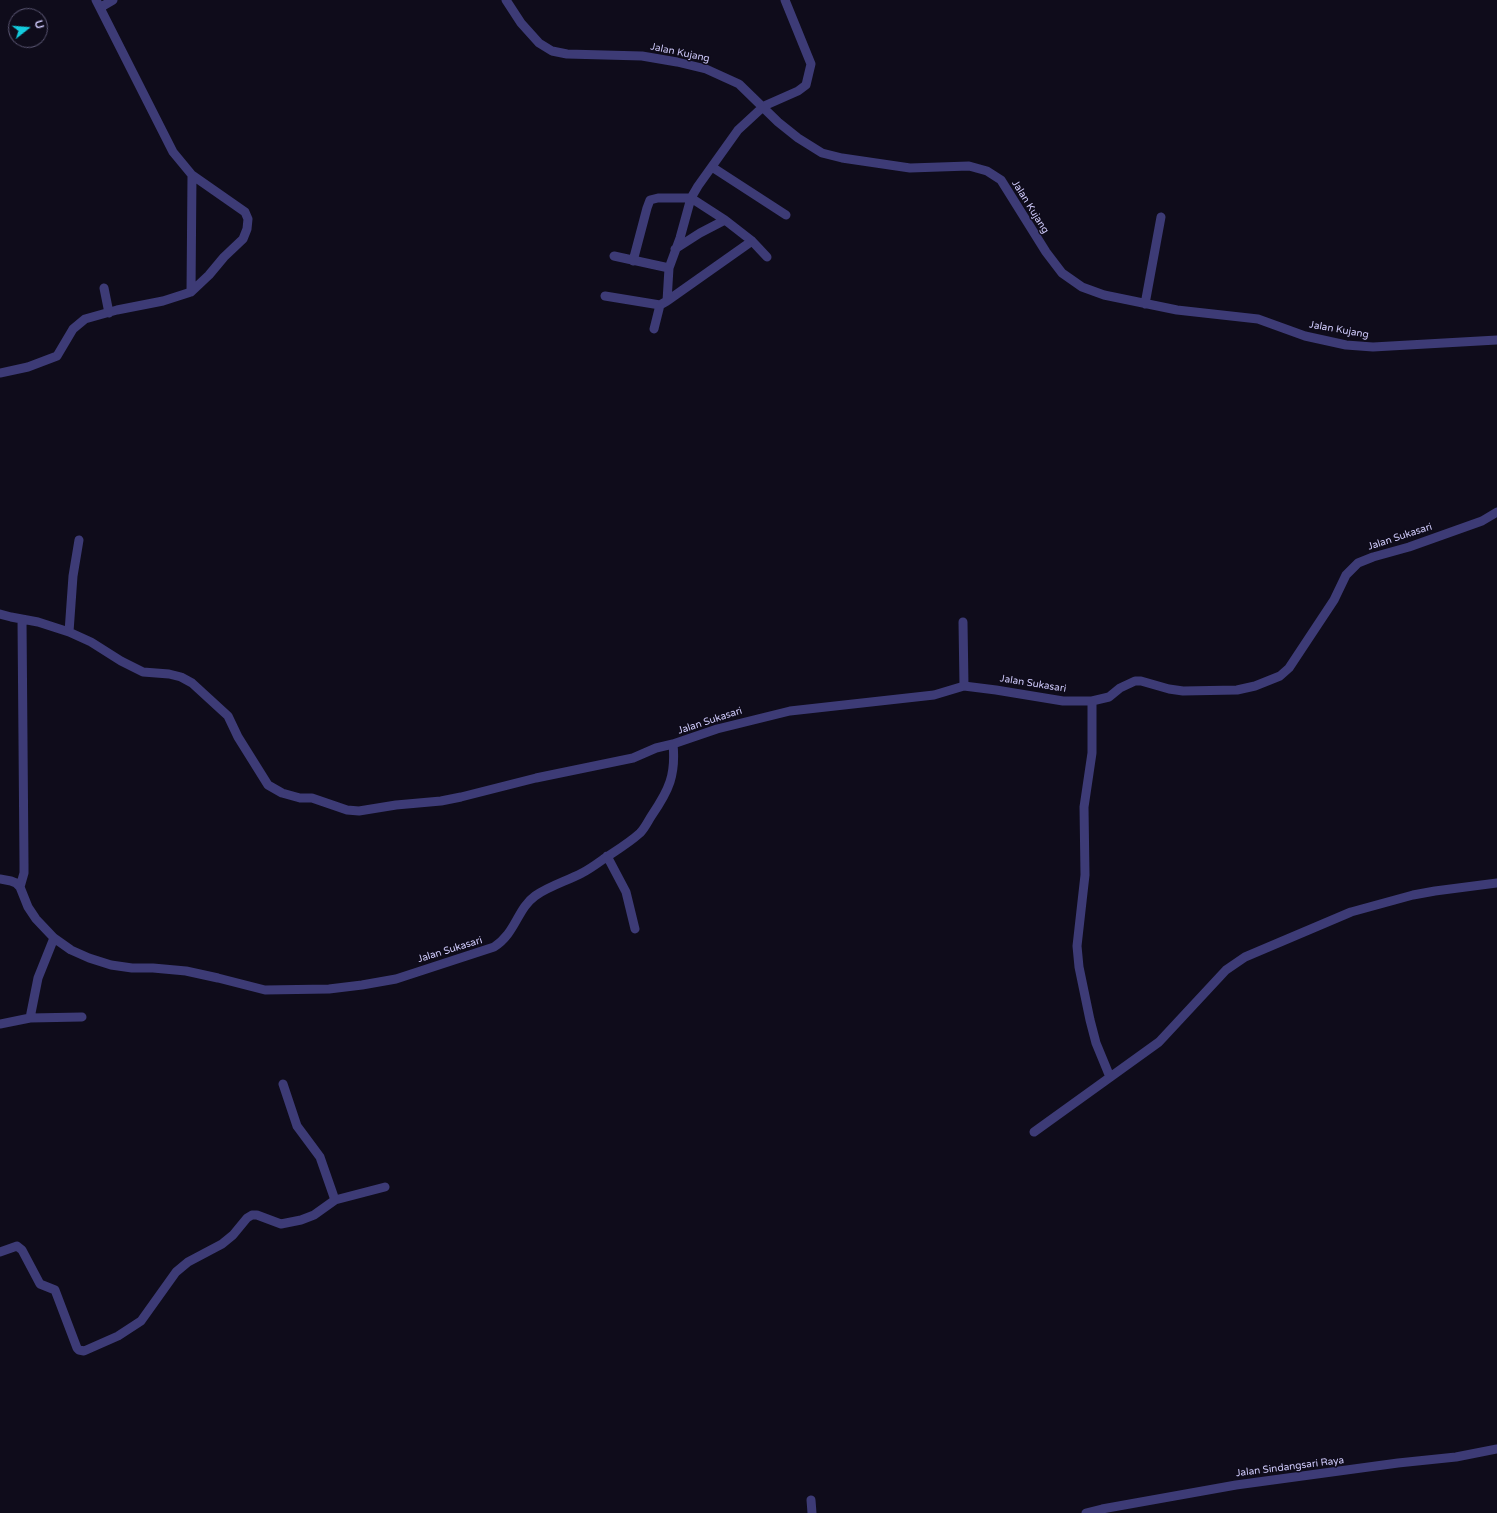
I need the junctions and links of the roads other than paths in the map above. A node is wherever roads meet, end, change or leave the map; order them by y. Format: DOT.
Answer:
graph roads {
  1 [pos="113,0"];
  2 [pos="506,0"];
  3 [pos="785,0"];
  4 [pos="99,3"];
  5 [pos="764,106"];
  6 [pos="712,167"];
  7 [pos="192,175"];
  8 [pos="692,198"];
  9 [pos="786,215"];
  10 [pos="1161,217"];
  11 [pos="725,220"];
  12 [pos="752,241"];
  13 [pos="675,250"];
  14 [pos="614,256"];
  15 [pos="767,257"];
  16 [pos="633,261"];
  17 [pos="669,268"];
  18 [pos="104,288"];
  19 [pos="191,292"];
  20 [pos="605,296"];
  21 [pos="664,303"];
  22 [pos="1145,304"];
  23 [pos="109,314"];
  24 [pos="654,329"];
  25 [pos="1497,340"];
  26 [pos="0,373"];
  27 [pos="1497,512"];
  28 [pos="79,540"];
  29 [pos="0,614"];
  30 [pos="22,619"];
  31 [pos="963,622"];
  32 [pos="69,632"];
  33 [pos="964,686"];
  34 [pos="1092,701"];
  35 [pos="673,744"];
  36 [pos="608,856"];
  37 [pos="0,879"];
  38 [pos="1497,883"];
  39 [pos="20,887"];
  40 [pos="635,929"];
  41 [pos="54,938"];
  42 [pos="82,1017"];
  43 [pos="30,1018"];
  44 [pos="0,1024"];
  45 [pos="1110,1077"];
  46 [pos="283,1084"];
  47 [pos="1034,1132"];
  48 [pos="385,1187"];
  49 [pos="335,1200"];
  50 [pos="0,1252"];
  51 [pos="1497,1450"];
  52 [pos="811,1500"];
  53 [pos="812,1513"];
  54 [pos="1086,1513"];
  1 -- 4 [label="street"];
  2 -- 5 [label="street, Jalan Kujang"];
  3 -- 5 [label="street"];
  4 -- 7 [label="street"];
  5 -- 6 [label="street"];
  5 -- 22 [label="street, Jalan Kujang"];
  6 -- 8 [label="street"];
  6 -- 9 [label="street"];
  7 -- 19 [label="street"];
  7 -- 19 [label="street"];
  8 -- 11 [label="street"];
  8 -- 13 [label="street"];
  8 -- 16 [label="street"];
  10 -- 22 [label="street"];
  11 -- 12 [label="street"];
  11 -- 13 [label="street"];
  12 -- 15 [label="street"];
  12 -- 21 [label="street"];
  13 -- 17 [label="street"];
  14 -- 16 [label="street"];
  16 -- 17 [label="street"];
  17 -- 21 [label="street"];
  18 -- 23 [label="street"];
  19 -- 23 [label="street"];
  20 -- 21 [label="street"];
  21 -- 24 [label="street"];
  22 -- 25 [label="street, Jalan Kujang"];
  23 -- 26 [label="street"];
  27 -- 34 [label="street, Jalan Sukasari"];
  28 -- 32 [label="street"];
  29 -- 30 [label="street"];
  30 -- 32 [label="street"];
  30 -- 39 [label="street"];
  31 -- 33 [label="street"];
  32 -- 35 [label="street"];
  33 -- 34 [label="street, Jalan Sukasari"];
  33 -- 35 [label="street, Jalan Sukasari"];
  34 -- 45 [label="street"];
  35 -- 36 [label="street, Jalan Sukasari"];
  36 -- 40 [label="street"];
  36 -- 41 [label="street, Jalan Sukasari"];
  37 -- 39 [label="street"];
  38 -- 45 [label="street"];
  39 -- 41 [label="street, Jalan Sukasari"];
  41 -- 43 [label="street"];
  42 -- 43 [label="street"];
  43 -- 44 [label="street"];
  45 -- 47 [label="street"];
  46 -- 49 [label="street"];
  48 -- 49 [label="street"];
  49 -- 50 [label="street"];
  51 -- 54 [label="street, Jalan Sindangsari Raya"];
  52 -- 53 [label="street"];
}
